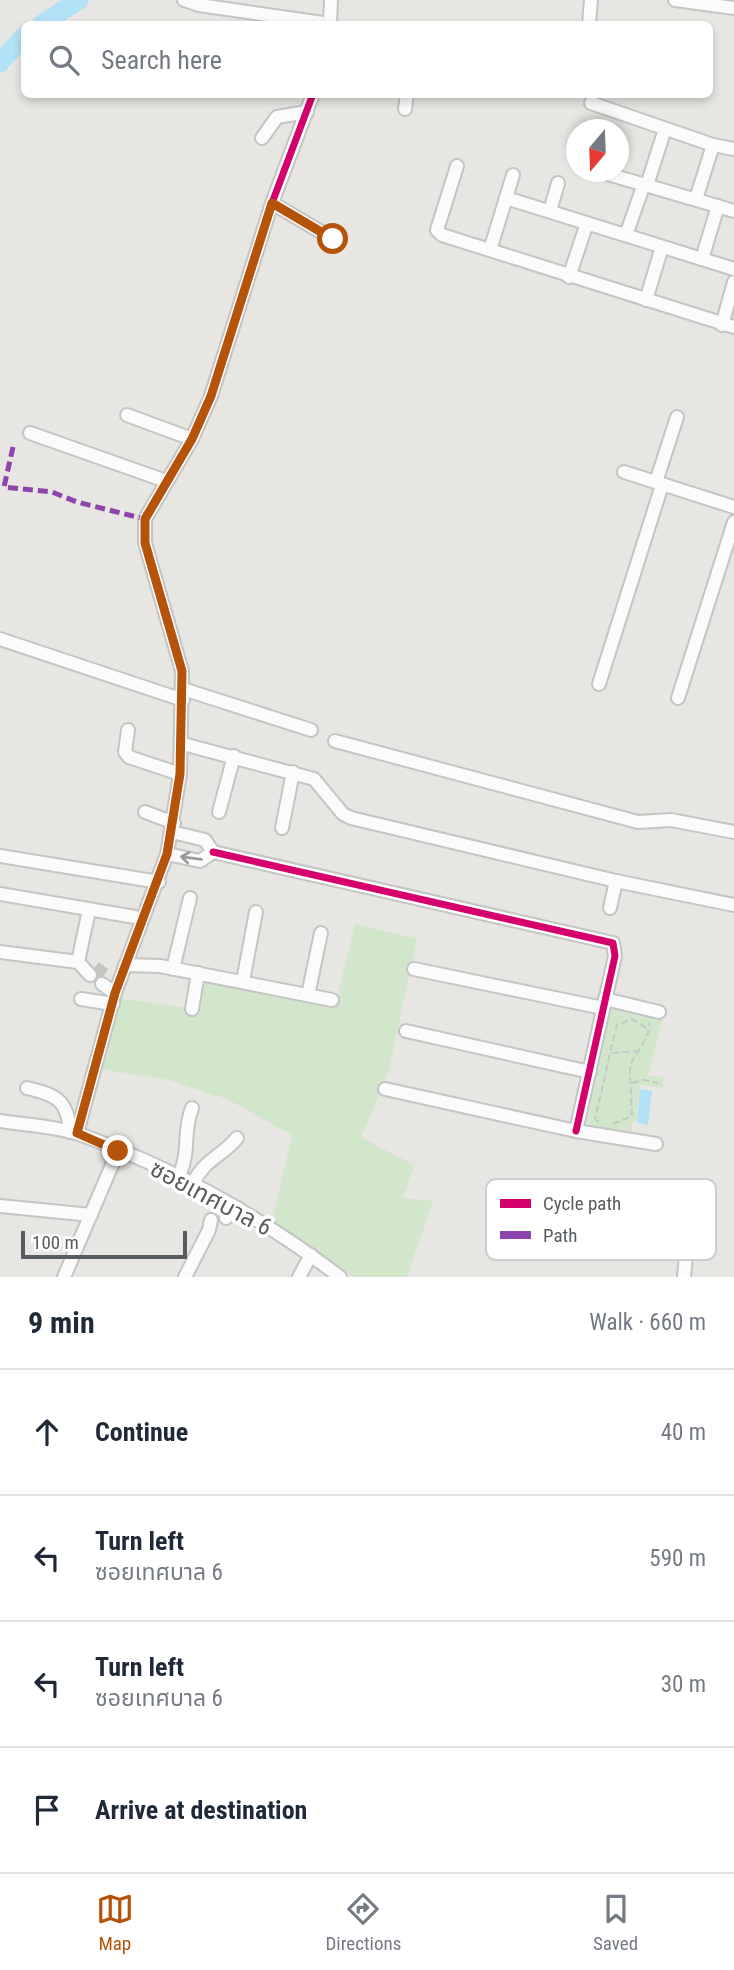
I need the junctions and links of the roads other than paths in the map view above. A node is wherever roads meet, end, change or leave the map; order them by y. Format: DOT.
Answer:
graph roads {
  1 [pos="184,0"];
  2 [pos="331,0"];
  3 [pos="592,0"];
  4 [pos="675,0"];
  5 [pos="734,8"];
  6 [pos="309,21"];
  7 [pos="330,21"];
  8 [pos="589,21"];
  9 [pos="312,98"];
  10 [pos="406,98"];
  11 [pos="591,103"];
  12 [pos="405,108"];
  13 [pos="307,112"];
  14 [pos="665,129"];
  15 [pos="262,138"];
  16 [pos="713,145"];
  17 [pos="734,149"];
  18 [pos="457,166"];
  19 [pos="513,175"];
  20 [pos="629,180"];
  21 [pos="558,183"];
  22 [pos="645,184"];
  23 [pos="506,198"];
  24 [pos="696,200"];
  25 [pos="272,203"];
  26 [pos="718,206"];
  27 [pos="551,211"];
  28 [pos="734,211"];
  29 [pos="587,223"];
  30 [pos="625,235"];
  31 [pos="333,239"];
  32 [pos="662,247"];
  33 [pos="490,250"];
  34 [pos="702,259"];
  35 [pos="734,269"];
  36 [pos="569,276"];
  37 [pos="734,282"];
  38 [pos="646,300"];
  39 [pos="728,326"];
  40 [pos="127,415"];
  41 [pos="677,417"];
  42 [pos="30,433"];
  43 [pos="192,439"];
  44 [pos="624,472"];
  45 [pos="166,481"];
  46 [pos="659,483"];
  47 [pos="733,502"];
  48 [pos="734,522"];
  49 [pos="0,639"];
  50 [pos="599,684"];
  51 [pos="183,695"];
  52 [pos="678,698"];
  53 [pos="128,730"];
  54 [pos="311,730"];
  55 [pos="335,741"];
  56 [pos="183,744"];
  57 [pos="234,756"];
  58 [pos="293,772"];
  59 [pos="180,774"];
  60 [pos="145,812"];
  61 [pos="219,812"];
  62 [pos="173,828"];
  63 [pos="282,828"];
  64 [pos="734,832"];
  65 [pos="213,852"];
  66 [pos="167,854"];
  67 [pos="0,856"];
  68 [pos="616,881"];
  69 [pos="159,882"];
  70 [pos="0,894"];
  71 [pos="190,898"];
  72 [pos="734,905"];
  73 [pos="610,908"];
  74 [pos="89,910"];
  75 [pos="256,912"];
  76 [pos="135,917"];
  77 [pos="321,933"];
  78 [pos="0,953"];
  79 [pos="125,965"];
  80 [pos="173,969"];
  81 [pos="414,969"];
  82 [pos="198,973"];
  83 [pos="104,979"];
  84 [pos="243,981"];
  85 [pos="116,993"];
  86 [pos="308,995"];
  87 [pos="81,999"];
  88 [pos="332,1000"];
  89 [pos="604,1004"];
  90 [pos="192,1009"];
  91 [pos="656,1012"];
  92 [pos="406,1031"];
  93 [pos="590,1072"];
  94 [pos="27,1088"];
  95 [pos="385,1089"];
  96 [pos="192,1108"];
  97 [pos="0,1121"];
  98 [pos="576,1131"];
  99 [pos="74,1133"];
  100 [pos="237,1138"];
  101 [pos="656,1144"];
  102 [pos="118,1151"];
  103 [pos="179,1176"];
  104 [pos="193,1183"];
  105 [pos="218,1198"];
  106 [pos="0,1206"];
  107 [pos="238,1208"];
  108 [pos="91,1215"];
  109 [pos="215,1221"];
  110 [pos="310,1255"];
  111 [pos="64,1277"];
  112 [pos="185,1277"];
  113 [pos="299,1277"];
  114 [pos="340,1277"];
  1 -- 6 [label="street"];
  2 -- 7 [label="street"];
  3 -- 8 [label="street"];
  4 -- 5 [label="street"];
  9 -- 13 [label="street"];
  10 -- 12 [label="street"];
  11 -- 14 [label="street"];
  13 -- 15 [label="street"];
  13 -- 25 [label="street"];
  14 -- 16 [label="street"];
  14 -- 22 [label="street"];
  16 -- 17 [label="street"];
  16 -- 24 [label="street"];
  18 -- 33 [label="street"];
  19 -- 23 [label="street"];
  20 -- 22 [label="street"];
  21 -- 27 [label="street"];
  22 -- 24 [label="street"];
  22 -- 30 [label="street"];
  23 -- 27 [label="street"];
  23 -- 33 [label="street"];
  24 -- 26 [label="street"];
  25 -- 31 [label="street"];
  25 -- 43 [label="street"];
  26 -- 28 [label="street"];
  26 -- 34 [label="street"];
  27 -- 29 [label="street"];
  29 -- 30 [label="street"];
  29 -- 36 [label="street"];
  30 -- 32 [label="street"];
  32 -- 34 [label="street"];
  32 -- 38 [label="street"];
  33 -- 36 [label="street"];
  34 -- 35 [label="street"];
  36 -- 38 [label="street"];
  37 -- 39 [label="street"];
  38 -- 39 [label="street"];
  40 -- 43 [label="street"];
  41 -- 46 [label="street"];
  42 -- 45 [label="street"];
  43 -- 45 [label="street"];
  44 -- 46 [label="street"];
  45 -- 51 [label="street"];
  46 -- 47 [label="street"];
  46 -- 50 [label="street"];
  48 -- 52 [label="street"];
  49 -- 51 [label="street"];
  51 -- 54 [label="street"];
  51 -- 56 [label="street"];
  53 -- 59 [label="street"];
  55 -- 64 [label="street"];
  56 -- 57 [label="street"];
  56 -- 59 [label="street"];
  57 -- 58 [label="street"];
  57 -- 61 [label="street"];
  58 -- 63 [label="street"];
  58 -- 68 [label="street"];
  59 -- 62 [label="street"];
  60 -- 62 [label="street"];
  62 -- 65 [label="street"];
  62 -- 66 [label="street"];
  65 -- 66 [label="street, one-way"];
  65 -- 89 [label="street"];
  66 -- 69 [label="street"];
  67 -- 69 [label="street"];
  68 -- 72 [label="street"];
  68 -- 73 [label="street"];
  69 -- 79 [label="street"];
  70 -- 74 [label="street"];
  71 -- 80 [label="street"];
  74 -- 76 [label="street"];
  74 -- 78 [label="street"];
  75 -- 84 [label="street"];
  77 -- 86 [label="street"];
  79 -- 80 [label="street"];
  79 -- 85 [label="street"];
  80 -- 82 [label="street"];
  81 -- 89 [label="street"];
  82 -- 84 [label="street"];
  82 -- 90 [label="street"];
  83 -- 85 [label="street"];
  84 -- 86 [label="street"];
  85 -- 87 [label="street"];
  85 -- 99 [label="street"];
  86 -- 88 [label="street"];
  89 -- 91 [label="street"];
  89 -- 93 [label="street"];
  92 -- 93 [label="street"];
  93 -- 98 [label="street"];
  94 -- 99 [label="street"];
  95 -- 98 [label="street"];
  96 -- 103 [label="street"];
  97 -- 99 [label="street, ซอยเทศบาล 6"];
  98 -- 101 [label="street"];
  99 -- 102 [label="street, ซอยเทศบาล 6"];
  100 -- 104 [label="street"];
  102 -- 103 [label="street, ซอยเทศบาล 6"];
  102 -- 108 [label="street"];
  103 -- 104 [label="street, ซอยเทศบาล 6"];
  104 -- 105 [label="street, ซอยเทศบาล 6"];
  105 -- 107 [label="street, ซอยเทศบาล 6"];
  105 -- 109 [label="street"];
  106 -- 108 [label="street"];
  107 -- 109 [label="street"];
  107 -- 110 [label="street, ซอยเทศบาล 6"];
  108 -- 111 [label="street"];
  109 -- 112 [label="street"];
  110 -- 113 [label="street"];
  110 -- 114 [label="street, ซอยเทศบาล 6"];
}
